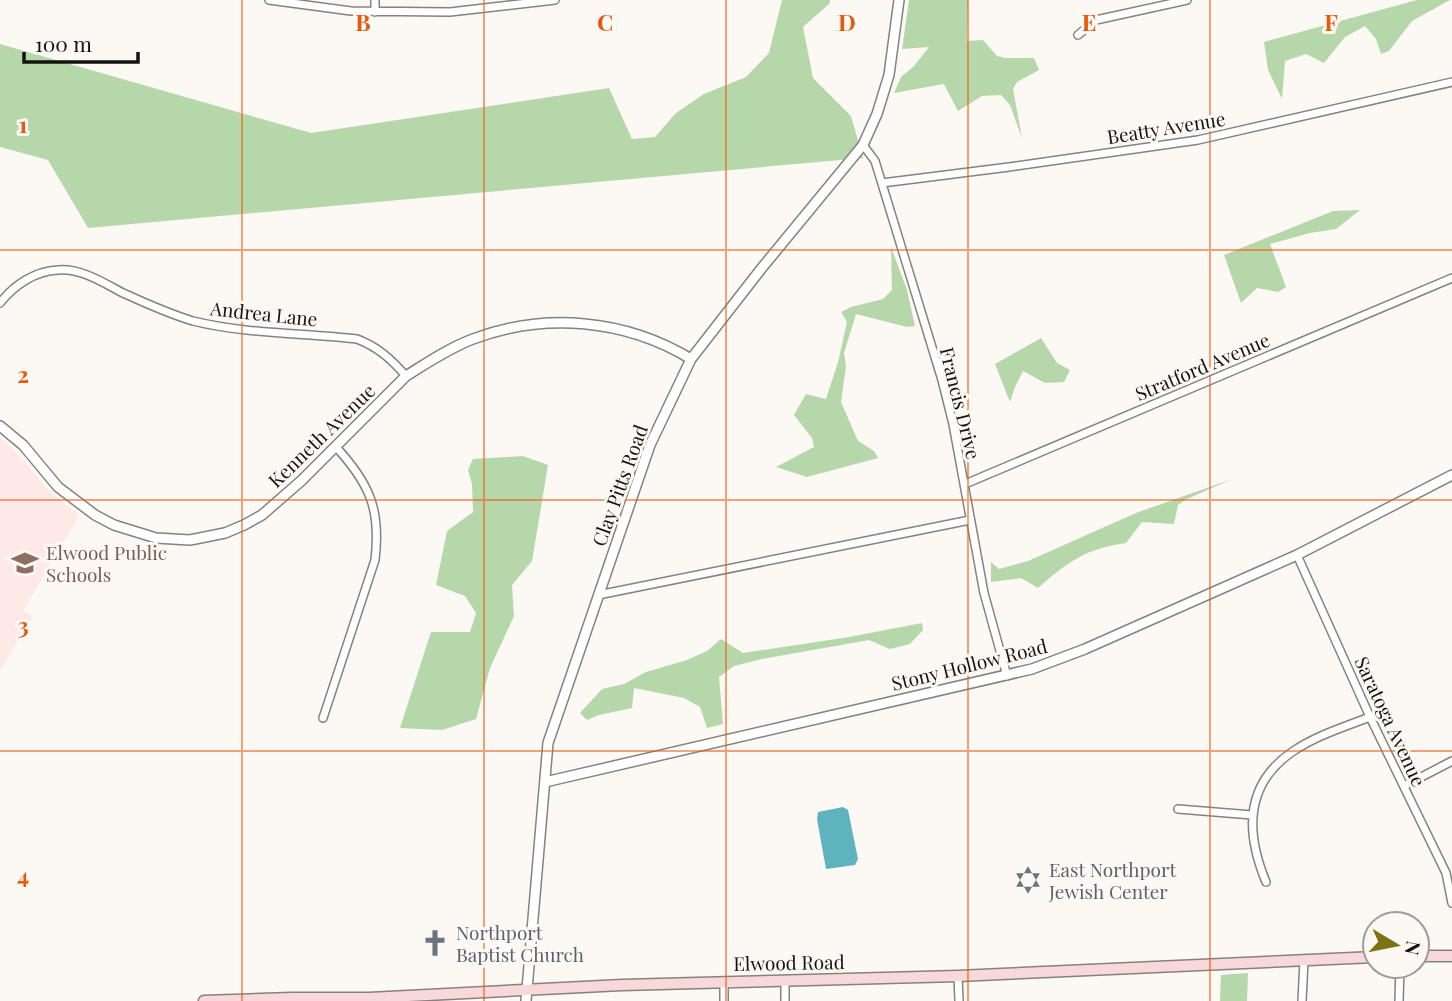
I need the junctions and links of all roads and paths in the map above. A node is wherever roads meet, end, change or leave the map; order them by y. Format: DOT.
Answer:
graph roads {
  1 [pos="269,0"];
  2 [pos="375,0"];
  3 [pos="555,0"];
  4 [pos="899,0"];
  5 [pos="1187,0"];
  6 [pos="375,12"];
  7 [pos="1078,35"];
  8 [pos="1452,82"];
  9 [pos="863,145"];
  10 [pos="882,183"];
  11 [pos="1452,278"];
  12 [pos="0,303"];
  13 [pos="691,359"];
  14 [pos="406,376"];
  15 [pos="0,426"];
  16 [pos="336,447"];
  17 [pos="1452,475"];
  18 [pos="965,484"];
  19 [pos="970,520"];
  20 [pos="1297,555"];
  21 [pos="598,595"];
  22 [pos="1007,676"];
  23 [pos="1370,717"];
  24 [pos="323,718"];
  25 [pos="1452,761"];
  26 [pos="545,782"];
  27 [pos="1405,786"];
  28 [pos="1178,809"];
  29 [pos="1252,815"];
  30 [pos="1449,873"];
  31 [pos="1266,882"];
  32 [pos="1452,903"];
  33 [pos="1431,956"];
  34 [pos="1452,956"];
  35 [pos="1361,958"];
  36 [pos="1304,960"];
  37 [pos="958,976"];
  38 [pos="785,980"];
  39 [pos="1400,980"];
  40 [pos="724,981"];
  41 [pos="526,996"];
  42 [pos="370,1000"];
  43 [pos="204,1001"];
  44 [pos="724,1001"];
  45 [pos="785,1001"];
  46 [pos="959,1001"];
  47 [pos="1302,1001"];
  48 [pos="1399,1001"];
  1 -- 6 [label="street"];
  2 -- 6 [label="street"];
  3 -- 6 [label="street"];
  4 -- 9 [label="street, Clay Pitts Road"];
  5 -- 7 [label="street"];
  8 -- 10 [label="street, Beatty Avenue"];
  9 -- 10 [label="street, Francis Drive"];
  9 -- 13 [label="street, Clay Pitts Road"];
  10 -- 18 [label="street, Francis Drive"];
  11 -- 18 [label="street, Stratford Avenue"];
  12 -- 14 [label="street, Andrea Lane"];
  13 -- 14 [label="street, Kenneth Avenue"];
  13 -- 21 [label="street, Clay Pitts Road"];
  14 -- 16 [label="street, Kenneth Avenue"];
  15 -- 16 [label="street, Kenneth Avenue"];
  16 -- 24 [label="street"];
  17 -- 20 [label="street, Stony Hollow Road"];
  18 -- 19 [label="street, Francis Drive"];
  19 -- 21 [label="street"];
  19 -- 22 [label="street, Francis Drive"];
  20 -- 22 [label="street, Stony Hollow Road"];
  20 -- 23 [label="street, Saratoga Avenue"];
  21 -- 26 [label="street, Clay Pitts Road"];
  22 -- 26 [label="street, Stony Hollow Road"];
  23 -- 27 [label="street, Saratoga Avenue"];
  23 -- 29 [label="street"];
  25 -- 27 [label="street"];
  26 -- 41 [label="street, Clay Pitts Road"];
  27 -- 30 [label="street, Saratoga Avenue"];
  28 -- 29 [label="street"];
  29 -- 31 [label="street"];
  30 -- 32 [label="street, Saratoga Avenue"];
  33 -- 34 [label="main road"];
  35 -- 36 [label="main road, Elwood Road"];
  36 -- 37 [label="main road, Elwood Road"];
  36 -- 47 [label="street"];
  37 -- 38 [label="main road, Elwood Road"];
  37 -- 46 [label="street"];
  38 -- 40 [label="main road, Elwood Road"];
  38 -- 45 [label="street"];
  39 -- 48 [label="street"];
  40 -- 41 [label="main road, Elwood Road"];
  40 -- 44 [label="street"];
  41 -- 42 [label="main road, Elwood Road"];
  42 -- 43 [label="main road, Elwood Road"];
}
